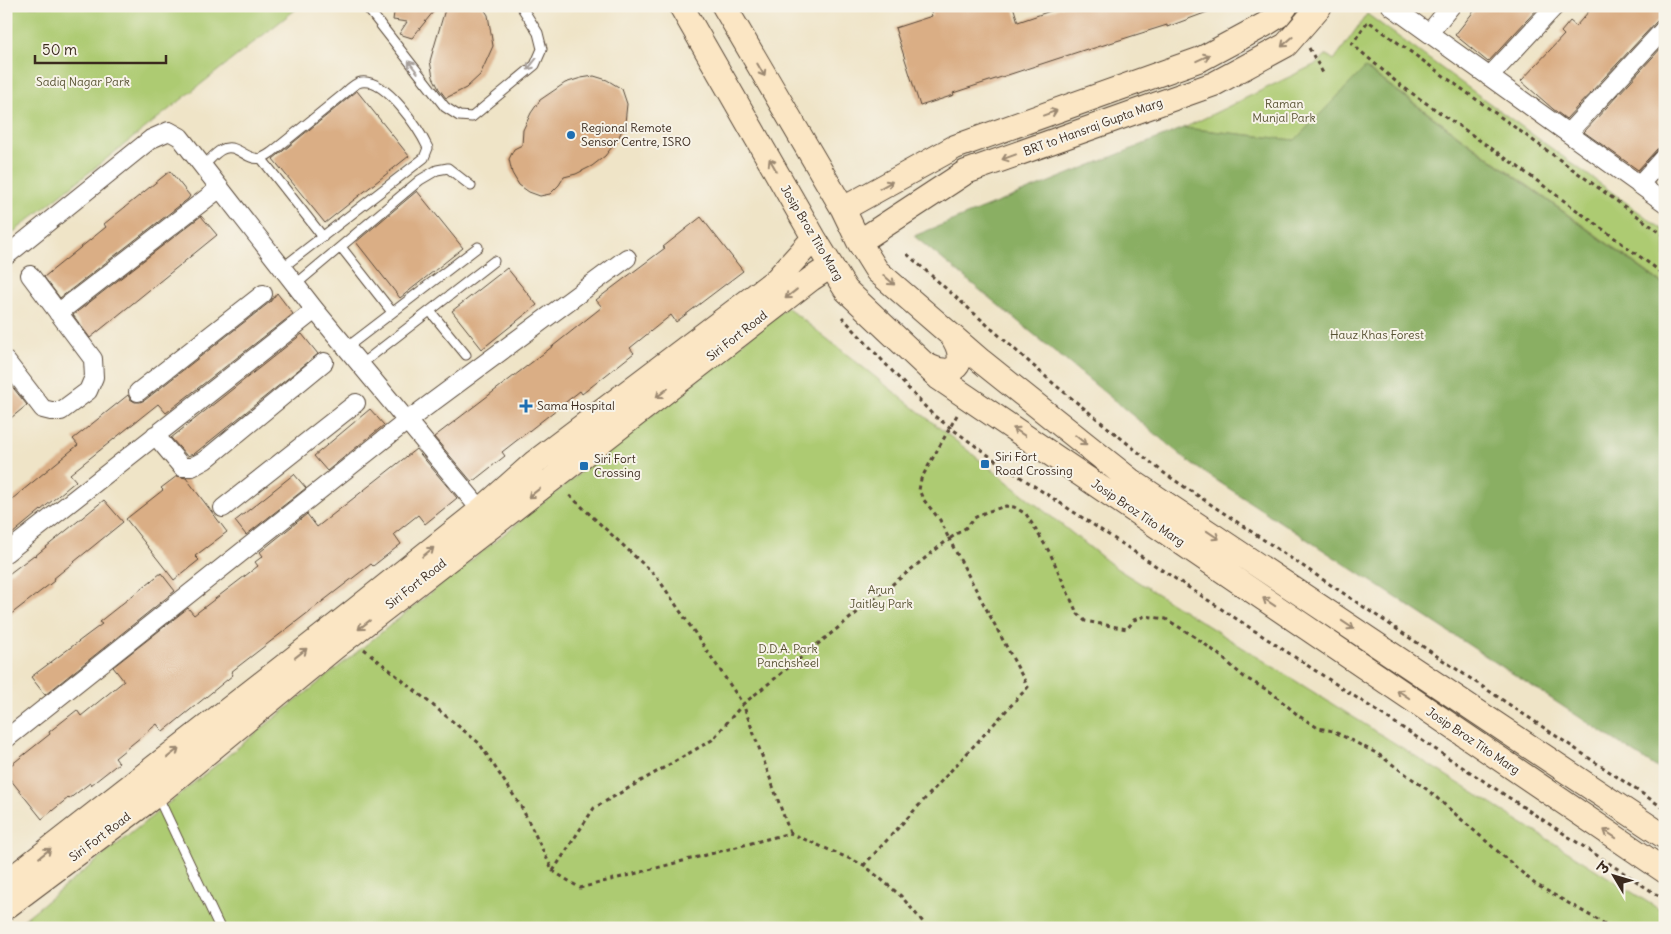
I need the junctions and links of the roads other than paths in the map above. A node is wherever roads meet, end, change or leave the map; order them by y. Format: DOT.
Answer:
graph roads {
  1 [pos="366,6"];
  2 [pos="521,6"];
  3 [pos="682,6"];
  4 [pos="724,6"];
  5 [pos="1320,6"];
  6 [pos="1391,6"];
  7 [pos="1451,6"];
  8 [pos="1555,6"];
  9 [pos="1276,9"];
  10 [pos="1665,28"];
  11 [pos="1428,33"];
  12 [pos="1229,44"];
  13 [pos="1244,68"];
  14 [pos="1489,77"];
  15 [pos="1568,133"];
  16 [pos="1665,156"];
  17 [pos="261,158"];
  18 [pos="203,166"];
  19 [pos="1639,185"];
  20 [pos="471,186"];
  21 [pos="220,188"];
  22 [pos="1665,203"];
  23 [pos="843,209"];
  24 [pos="322,237"];
  25 [pos="814,238"];
  26 [pos="859,242"];
  27 [pos="341,247"];
  28 [pos="478,247"];
  29 [pos="6,256"];
  30 [pos="627,258"];
  31 [pos="494,261"];
  32 [pos="831,266"];
  33 [pos="282,268"];
  34 [pos="30,274"];
  35 [pos="295,285"];
  36 [pos="262,294"];
  37 [pos="315,310"];
  38 [pos="430,311"];
  39 [pos="392,312"];
  40 [pos="58,313"];
  41 [pos="952,336"];
  42 [pos="346,348"];
  43 [pos="466,355"];
  44 [pos="6,361"];
  45 [pos="324,362"];
  46 [pos="925,364"];
  47 [pos="360,365"];
  48 [pos="138,392"];
  49 [pos="356,403"];
  50 [pos="407,421"];
  51 [pos="155,436"];
  52 [pos="223,508"];
  53 [pos="481,510"];
  54 [pos="6,553"];
  55 [pos="6,739"];
  56 [pos="157,794"];
  57 [pos="1665,837"];
  58 [pos="1665,872"];
  59 [pos="6,883"];
  60 [pos="6,907"];
  61 [pos="220,928"];
  2 -- 1 [label="lane, one-way"];
  25 -- 3 [label="street, Josip Broz Tito Marg, one-way"];
  4 -- 23 [label="street, Josip Broz Tito Marg, one-way"];
  5 -- 13 [label="street, BRT to Hansraj Gupta Marg, one-way"];
  6 -- 11 [label="street"];
  7 -- 11 [label="street"];
  8 -- 14 [label="street"];
  9 -- 12 [label="street"];
  10 -- 15 [label="street"];
  11 -- 14 [label="street"];
  12 -- 13 [label="street"];
  23 -- 12 [label="street, one-way"];
  13 -- 26 [label="street, BRT to Hansraj Gupta Marg, one-way"];
  14 -- 15 [label="street"];
  15 -- 19 [label="street"];
  16 -- 19 [label="street"];
  17 -- 18 [label="lane"];
  17 -- 24 [label="lane"];
  17 -- 24 [label="lane"];
  18 -- 21 [label="street"];
  18 -- 29 [label="street"];
  19 -- 22 [label="street"];
  20 -- 27 [label="lane"];
  21 -- 33 [label="street"];
  21 -- 40 [label="street"];
  23 -- 26 [label="street, Josip Broz Tito Marg"];
  24 -- 33 [label="lane"];
  25 -- 32 [label="street, Josip Broz Tito Marg"];
  25 -- 53 [label="street, Siri Fort Road"];
  26 -- 41 [label="street, Josip Broz Tito Marg, one-way"];
  27 -- 35 [label="lane"];
  27 -- 39 [label="lane"];
  28 -- 39 [label="lane"];
  30 -- 50 [label="street"];
  31 -- 38 [label="lane"];
  32 -- 46 [label="street, Josip Broz Tito Marg"];
  32 -- 56 [label="street, Siri Fort Road, one-way"];
  33 -- 35 [label="street"];
  34 -- 40 [label="street"];
  35 -- 37 [label="street"];
  36 -- 48 [label="street"];
  37 -- 42 [label="street"];
  37 -- 51 [label="street"];
  38 -- 43 [label="lane"];
  38 -- 47 [label="lane"];
  39 -- 42 [label="lane"];
  40 -- 44 [label="street"];
  41 -- 46 [label="street"];
  41 -- 57 [label="street, Josip Broz Tito Marg, one-way"];
  42 -- 47 [label="street"];
  45 -- 51 [label="street"];
  58 -- 46 [label="street, Josip Broz Tito Marg, one-way"];
  47 -- 50 [label="street"];
  49 -- 52 [label="street"];
  50 -- 53 [label="street"];
  50 -- 55 [label="street"];
  51 -- 54 [label="street"];
  59 -- 53 [label="street, Siri Fort Road, one-way"];
  56 -- 60 [label="street, Siri Fort Road"];
  56 -- 61 [label="lane"];
}
